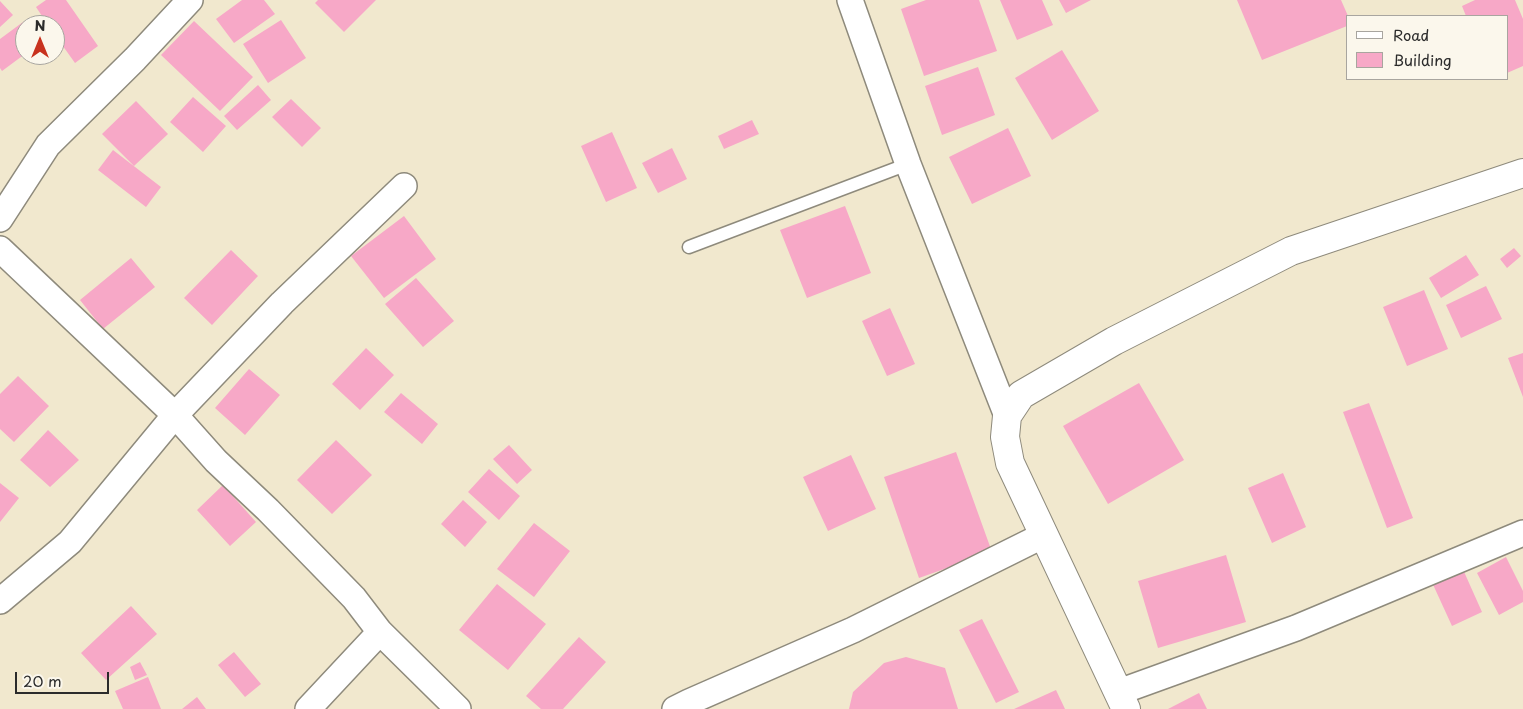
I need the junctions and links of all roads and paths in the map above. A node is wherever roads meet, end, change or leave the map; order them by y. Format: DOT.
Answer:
graph roads {
  1 [pos="190,0"];
  2 [pos="850,0"];
  3 [pos="908,164"];
  4 [pos="1523,173"];
  5 [pos="404,186"];
  6 [pos="0,219"];
  7 [pos="689,247"];
  8 [pos="0,249"];
  9 [pos="175,416"];
  10 [pos="1007,416"];
  11 [pos="1523,533"];
  12 [pos="1044,535"];
  13 [pos="0,601"];
  14 [pos="380,632"];
  15 [pos="1123,701"];
  16 [pos="308,709"];
  17 [pos="458,709"];
  18 [pos="675,709"];
  1 -- 6 [label="street"];
  2 -- 3 [label="street"];
  3 -- 7 [label="lane"];
  3 -- 10 [label="street"];
  4 -- 10 [label="main road"];
  5 -- 9 [label="street"];
  8 -- 9 [label="street"];
  9 -- 13 [label="street"];
  9 -- 14 [label="street"];
  10 -- 12 [label="main road"];
  11 -- 15 [label="street"];
  12 -- 15 [label="main road"];
  12 -- 18 [label="street"];
  14 -- 16 [label="street"];
  14 -- 17 [label="street"];
}
